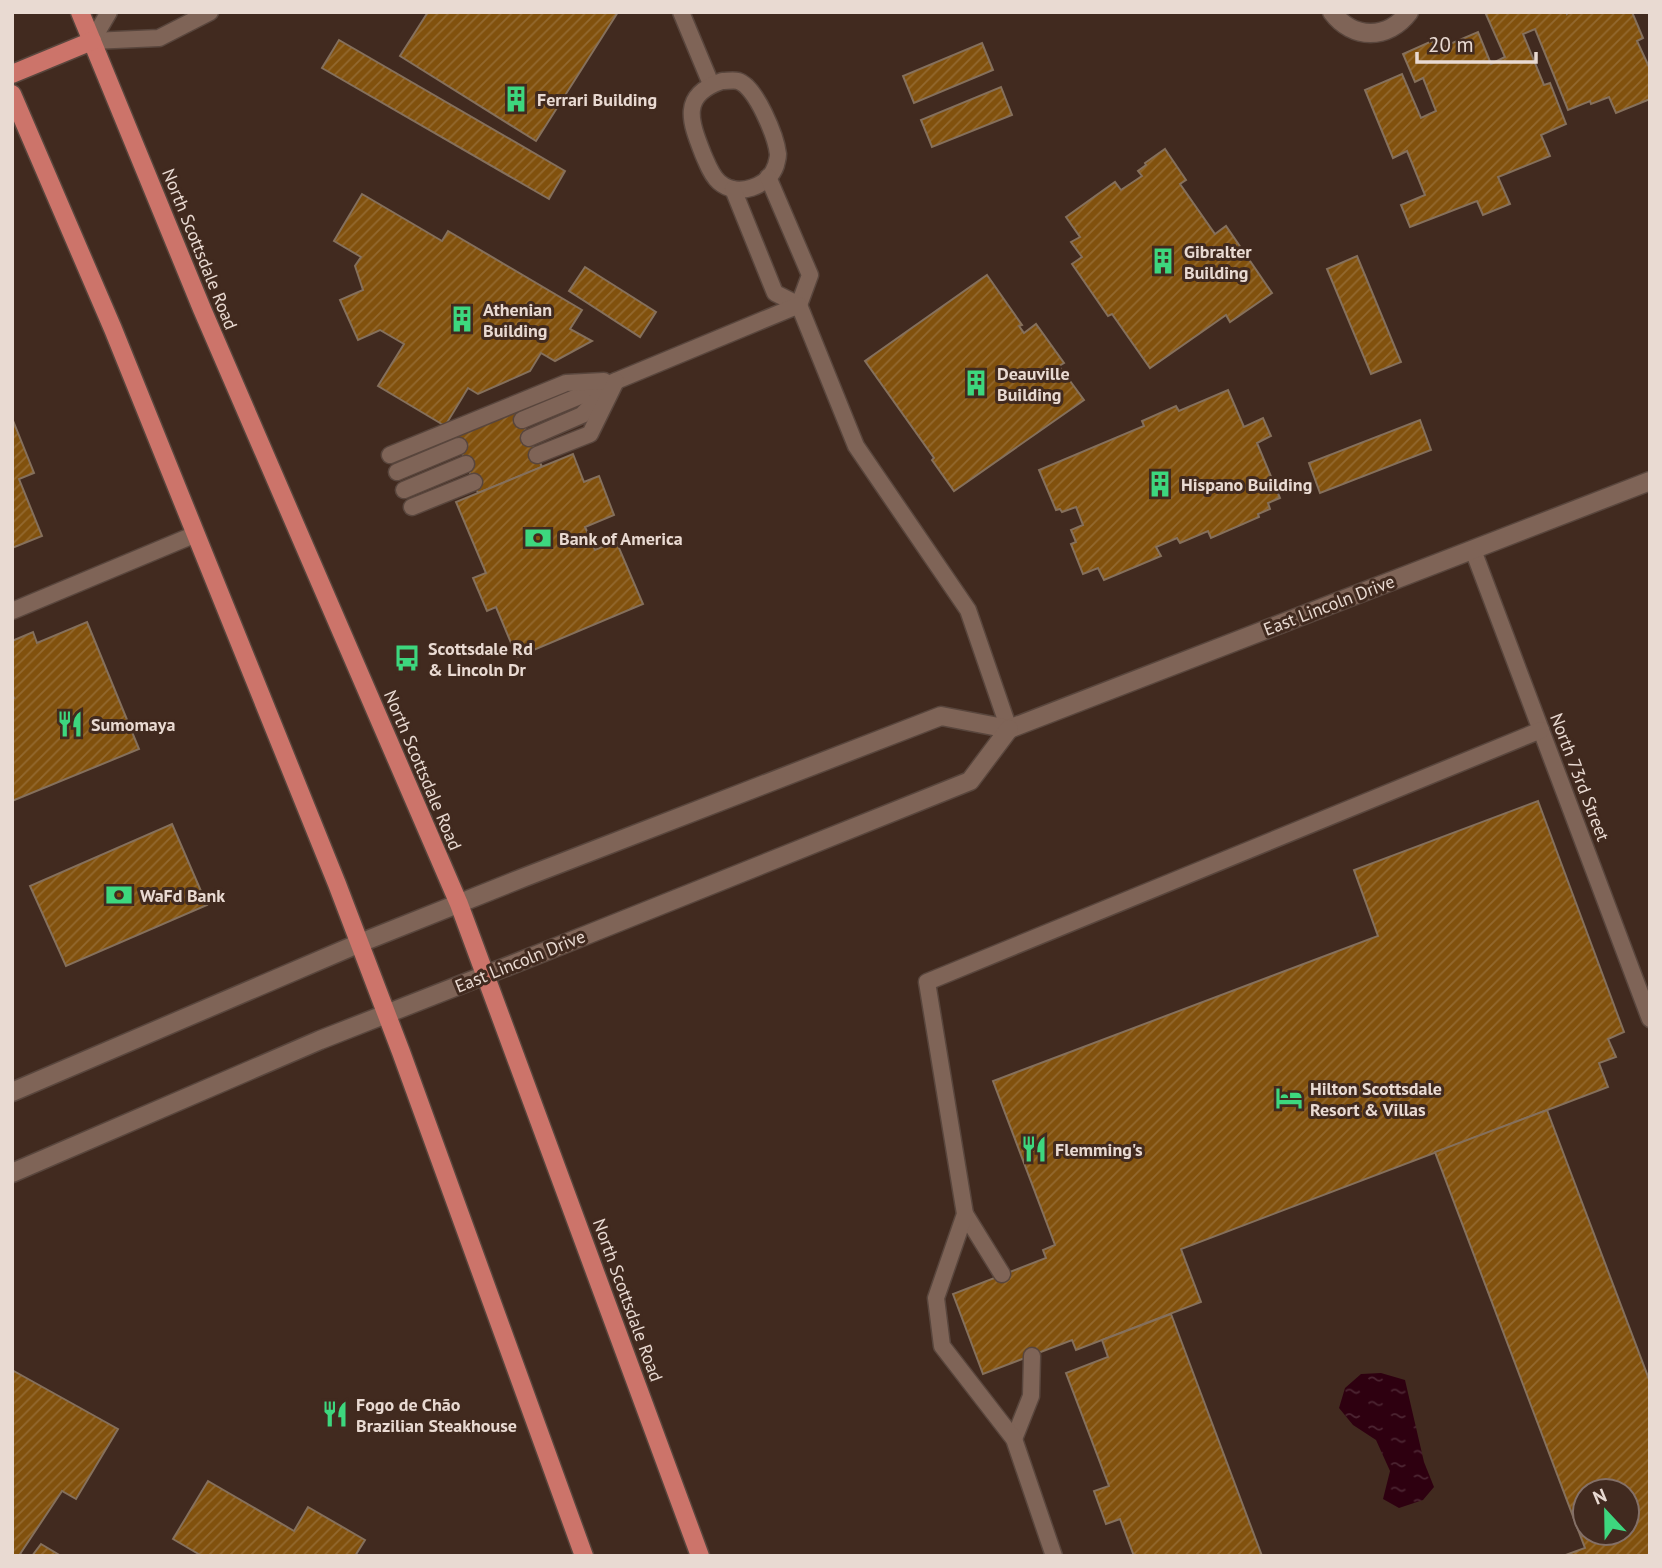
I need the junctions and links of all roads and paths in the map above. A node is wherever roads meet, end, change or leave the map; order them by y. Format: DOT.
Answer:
graph roads {
  1 [pos="80,12"];
  2 [pos="108,12"];
  3 [pos="210,12"];
  4 [pos="681,12"];
  5 [pos="1332,12"];
  6 [pos="1409,12"];
  7 [pos="92,41"];
  8 [pos="12,74"];
  9 [pos="711,85"];
  10 [pos="12,94"];
  11 [pos="768,177"];
  12 [pos="733,189"];
  13 [pos="799,305"];
  14 [pos="617,381"];
  15 [pos="522,421"];
  16 [pos="529,438"];
  17 [pos="458,446"];
  18 [pos="390,455"];
  19 [pos="537,455"];
  20 [pos="466,464"];
  21 [pos="397,471"];
  22 [pos="1650,481"];
  23 [pos="474,482"];
  24 [pos="404,490"];
  25 [pos="412,507"];
  26 [pos="196,534"];
  27 [pos="1473,550"];
  28 [pos="12,611"];
  29 [pos="1009,729"];
  30 [pos="1541,730"];
  31 [pos="458,904"];
  32 [pos="360,943"];
  33 [pos="486,975"];
  34 [pos="387,1013"];
  35 [pos="1650,1019"];
  36 [pos="12,1092"];
  37 [pos="12,1173"];
  38 [pos="965,1214"];
  39 [pos="1002,1274"];
  40 [pos="1032,1356"];
  41 [pos="1014,1439"];
  42 [pos="584,1556"];
  43 [pos="700,1556"];
  44 [pos="1054,1556"];
  1 -- 7 [label="main road, North Scottsdale Road"];
  2 -- 7 [label="lane"];
  3 -- 7 [label="lane"];
  4 -- 9 [label="lane"];
  5 -- 6 [label="main road"];
  7 -- 8 [label="main road"];
  7 -- 31 [label="main road, North Scottsdale Road"];
  9 -- 11 [label="lane"];
  9 -- 12 [label="lane"];
  10 -- 26 [label="main road"];
  11 -- 12 [label="lane"];
  11 -- 13 [label="lane"];
  12 -- 13 [label="lane"];
  13 -- 14 [label="lane"];
  13 -- 29 [label="lane"];
  14 -- 15 [label="lane"];
  14 -- 16 [label="lane"];
  14 -- 18 [label="lane"];
  14 -- 19 [label="lane"];
  17 -- 21 [label="lane"];
  20 -- 24 [label="lane"];
  22 -- 27 [label="main road, East Lincoln Drive"];
  23 -- 25 [label="lane"];
  26 -- 28 [label="lane"];
  26 -- 32 [label="main road"];
  27 -- 29 [label="main road, East Lincoln Drive"];
  27 -- 30 [label="lane, North 73rd Street"];
  29 -- 31 [label="main road"];
  29 -- 33 [label="main road, East Lincoln Drive"];
  30 -- 35 [label="lane, North 73rd Street"];
  30 -- 38 [label="lane"];
  31 -- 32 [label="main road"];
  31 -- 33 [label="main road, North Scottsdale Road"];
  32 -- 34 [label="main road"];
  32 -- 36 [label="main road"];
  33 -- 34 [label="main road, East Lincoln Drive"];
  33 -- 43 [label="main road, North Scottsdale Road"];
  34 -- 37 [label="main road, East Lincoln Drive"];
  34 -- 42 [label="main road"];
  38 -- 39 [label="lane"];
  38 -- 41 [label="lane"];
  40 -- 41 [label="lane"];
  41 -- 44 [label="lane"];
}
